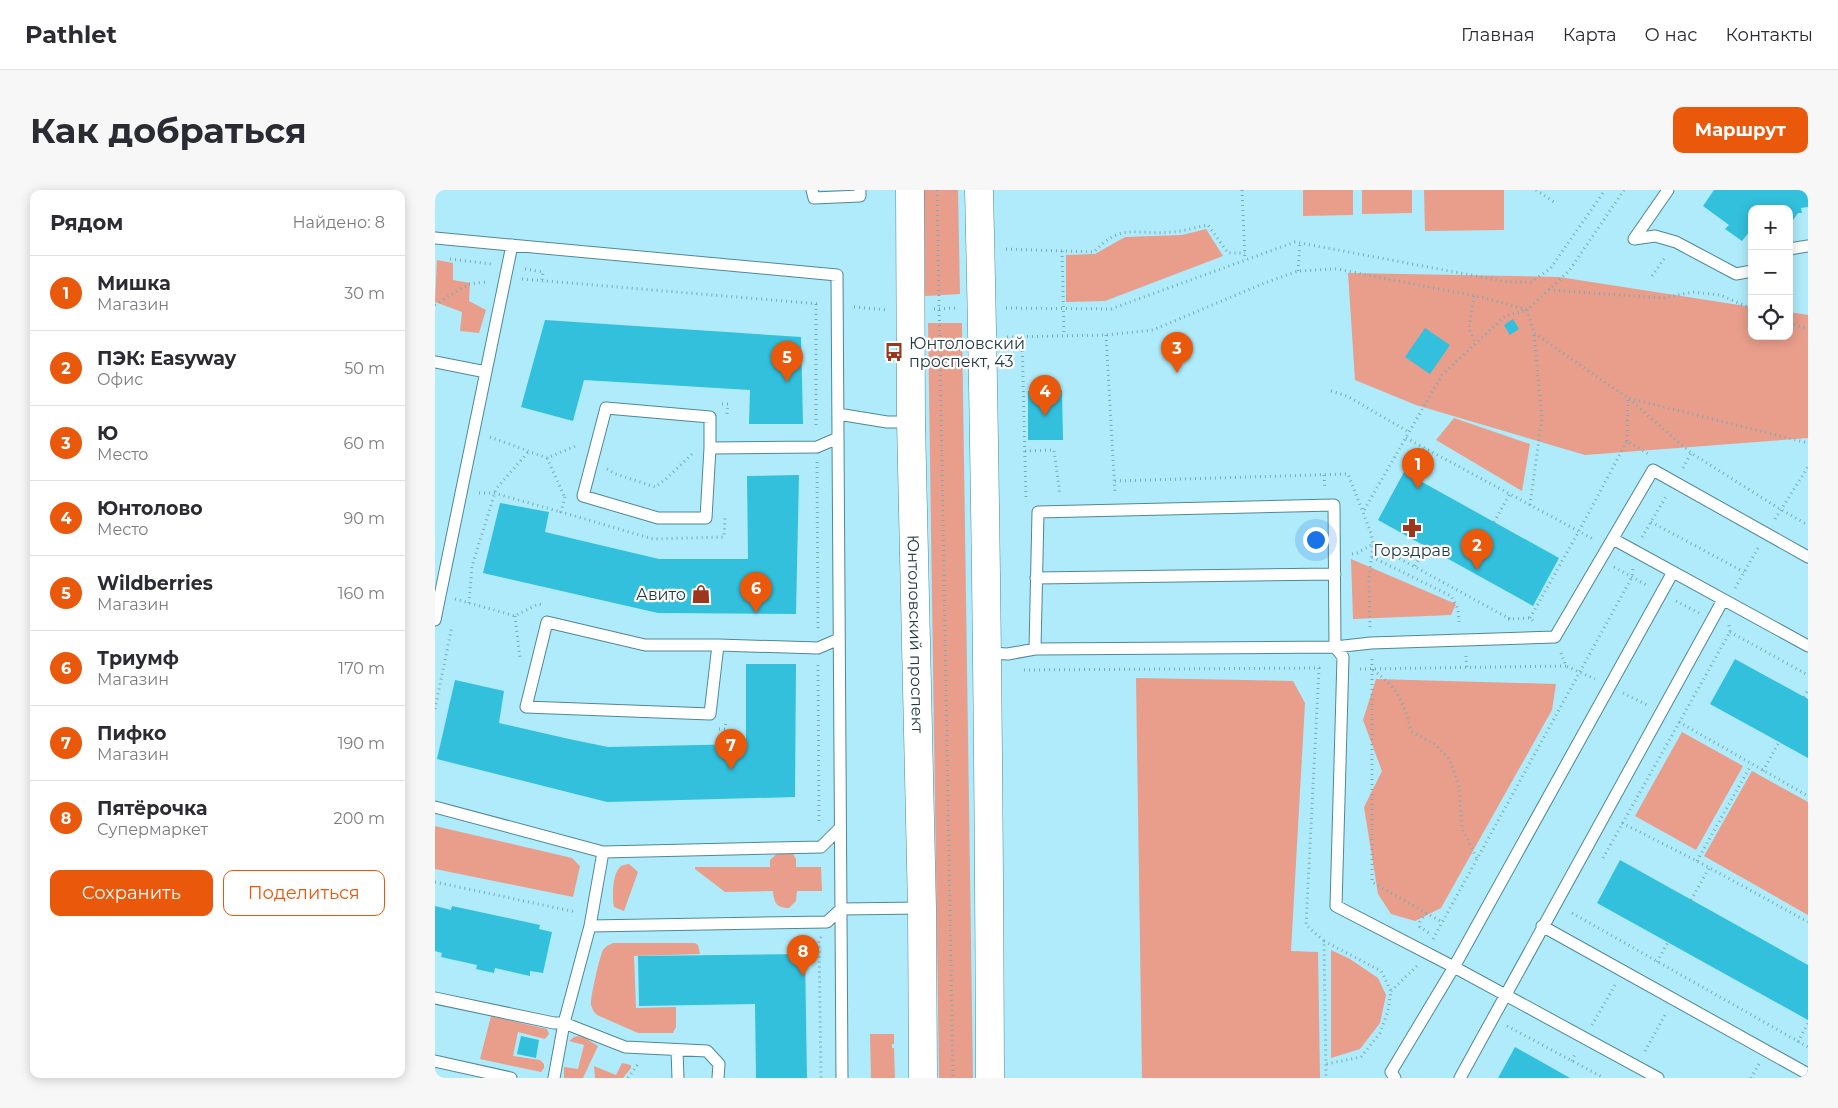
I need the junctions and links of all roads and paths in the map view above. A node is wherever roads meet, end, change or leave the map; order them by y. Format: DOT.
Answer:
graph roads {
  1 [pos="813,190"];
  2 [pos="860,190"];
  3 [pos="910,190"];
  4 [pos="937,190"];
  5 [pos="979,190"];
  6 [pos="1242,190"];
  7 [pos="1536,190"];
  8 [pos="1605,190"];
  9 [pos="1624,190"];
  10 [pos="1668,190"];
  11 [pos="1554,202"];
  12 [pos="435,238"];
  13 [pos="1300,243"];
  14 [pos="512,245"];
  15 [pos="1808,246"];
  16 [pos="1002,248"];
  17 [pos="1793,248"];
  18 [pos="1062,251"];
  19 [pos="1245,253"];
  20 [pos="1245,260"];
  21 [pos="1298,271"];
  22 [pos="1748,272"];
  23 [pos="505,279"];
  24 [pos="1548,290"];
  25 [pos="1474,296"];
  26 [pos="435,305"];
  27 [pos="1748,307"];
  28 [pos="1003,308"];
  29 [pos="1062,309"];
  30 [pos="1527,310"];
  31 [pos="1793,324"];
  32 [pos="1808,329"];
  33 [pos="1534,333"];
  34 [pos="1106,335"];
  35 [pos="1022,336"];
  36 [pos="1064,336"];
  37 [pos="1004,337"];
  38 [pos="1476,344"];
  39 [pos="435,362"];
  40 [pos="486,372"];
  41 [pos="1331,391"];
  42 [pos="1627,398"];
  43 [pos="718,403"];
  44 [pos="838,414"];
  45 [pos="727,419"];
  46 [pos="911,422"];
  47 [pos="492,428"];
  48 [pos="1409,432"];
  49 [pos="490,437"];
  50 [pos="838,438"];
  51 [pos="1406,438"];
  52 [pos="1627,441"];
  53 [pos="1808,443"];
  54 [pos="488,447"];
  55 [pos="817,447"];
  56 [pos="710,448"];
  57 [pos="529,451"];
  58 [pos="577,453"];
  59 [pos="1691,453"];
  60 [pos="547,458"];
  61 [pos="593,459"];
  62 [pos="1653,470"];
  63 [pos="1115,480"];
  64 [pos="1675,483"];
  65 [pos="481,484"];
  66 [pos="567,489"];
  67 [pos="479,493"];
  68 [pos="494,493"];
  69 [pos="1510,494"];
  70 [pos="565,498"];
  71 [pos="477,503"];
  72 [pos="1530,505"];
  73 [pos="1026,508"];
  74 [pos="725,510"];
  75 [pos="1116,510"];
  76 [pos="561,512"];
  77 [pos="1363,512"];
  78 [pos="1494,522"];
  79 [pos="1651,522"];
  80 [pos="1808,525"];
  81 [pos="1579,531"];
  82 [pos="1611,543"];
  83 [pos="1373,544"];
  84 [pos="1426,546"];
  85 [pos="1634,550"];
  86 [pos="1808,557"];
  87 [pos="1373,558"];
  88 [pos="1415,566"];
  89 [pos="1673,572"];
  90 [pos="1744,572"];
  91 [pos="1335,574"];
  92 [pos="1037,578"];
  93 [pos="459,590"];
  94 [pos="457,600"];
  95 [pos="1723,600"];
  96 [pos="469,603"];
  97 [pos="547,606"];
  98 [pos="455,609"];
  99 [pos="515,616"];
  100 [pos="453,618"];
  101 [pos="1530,618"];
  102 [pos="1510,619"];
  103 [pos="435,620"];
  104 [pos="1459,622"];
  105 [pos="839,640"];
  106 [pos="1371,644"];
  107 [pos="718,645"];
  108 [pos="1808,646"];
  109 [pos="1335,647"];
  110 [pos="818,648"];
  111 [pos="1035,649"];
  112 [pos="987,654"];
  113 [pos="521,663"];
  114 [pos="1805,667"];
  115 [pos="1017,670"];
  116 [pos="1372,670"];
  117 [pos="1803,672"];
  118 [pos="1808,690"];
  119 [pos="1804,697"];
  120 [pos="435,709"];
  121 [pos="1679,722"];
  122 [pos="1779,742"];
  123 [pos="1751,765"];
  124 [pos="1763,771"];
  125 [pos="1808,796"];
  126 [pos="435,807"];
  127 [pos="1622,824"];
  128 [pos="841,828"];
  129 [pos="822,847"];
  130 [pos="603,852"];
  131 [pos="1477,859"];
  132 [pos="1697,861"];
  133 [pos="1709,868"];
  134 [pos="435,882"];
  135 [pos="1691,900"];
  136 [pos="841,908"];
  137 [pos="922,908"];
  138 [pos="579,913"];
  139 [pos="1572,913"];
  140 [pos="827,922"];
  141 [pos="1442,922"];
  142 [pos="1808,922"];
  143 [pos="590,926"];
  144 [pos="1542,926"];
  145 [pos="1324,941"];
  146 [pos="1668,942"];
  147 [pos="1635,949"];
  148 [pos="1425,953"];
  149 [pos="1657,962"];
  150 [pos="1454,967"];
  151 [pos="1622,971"];
  152 [pos="1685,978"];
  153 [pos="1391,991"];
  154 [pos="1506,996"];
  155 [pos="435,998"];
  156 [pos="1674,1000"];
  157 [pos="564,1023"];
  158 [pos="1808,1023"];
  159 [pos="1507,1026"];
  160 [pos="1585,1038"];
  161 [pos="1798,1042"];
  162 [pos="1808,1047"];
  163 [pos="677,1050"];
  164 [pos="435,1061"];
  165 [pos="1571,1061"];
  166 [pos="639,1063"];
  167 [pos="1326,1064"];
  168 [pos="1637,1066"];
  169 [pos="1596,1074"];
  170 [pos="1808,1074"];
  171 [pos="511,1078"];
  172 [pos="554,1078"];
  173 [pos="628,1078"];
  174 [pos="678,1078"];
  175 [pos="719,1078"];
  176 [pos="821,1078"];
  177 [pos="842,1078"];
  178 [pos="923,1078"];
  179 [pos="953,1078"];
  180 [pos="990,1078"];
  181 [pos="1326,1078"];
  182 [pos="1395,1078"];
  183 [pos="1460,1078"];
  184 [pos="1594,1078"];
  185 [pos="1604,1078"];
  186 [pos="1658,1078"];
  1 -- 2 [label="lane"];
  3 -- 46 [label="street, Юнтоловский проспект"];
  4 -- 179 [label="path"];
  5 -- 112 [label="street"];
  6 -- 19 [label="path"];
  7 -- 11 [label="path"];
  8 -- 13 [label="path"];
  9 -- 24 [label="path"];
  10 -- 22 [label="lane"];
  12 -- 14 [label="lane"];
  13 -- 20 [label="path"];
  13 -- 21 [label="path"];
  14 -- 23 [label="lane"];
  14 -- 44 [label="lane"];
  15 -- 17 [label="lane"];
  16 -- 18 [label="path"];
  18 -- 19 [label="path"];
  18 -- 29 [label="path"];
  19 -- 20 [label="path"];
  20 -- 29 [label="path"];
  21 -- 25 [label="path"];
  21 -- 34 [label="path"];
  23 -- 26 [label="path"];
  23 -- 40 [label="lane"];
  23 -- 55 [label="path"];
  24 -- 27 [label="path"];
  24 -- 30 [label="path"];
  25 -- 30 [label="path"];
  25 -- 38 [label="path"];
  28 -- 29 [label="path"];
  29 -- 36 [label="path"];
  30 -- 33 [label="path"];
  30 -- 38 [label="path"];
  31 -- 32 [label="path"];
  33 -- 42 [label="path"];
  33 -- 72 [label="path"];
  34 -- 36 [label="path"];
  34 -- 63 [label="path"];
  35 -- 36 [label="path"];
  35 -- 37 [label="path"];
  35 -- 73 [label="path"];
  38 -- 48 [label="path"];
  39 -- 40 [label="lane"];
  40 -- 103 [label="lane"];
  41 -- 48 [label="path"];
  42 -- 52 [label="path"];
  42 -- 53 [label="path"];
  42 -- 59 [label="path"];
  43 -- 45 [label="path"];
  44 -- 46 [label="lane"];
  44 -- 50 [label="lane"];
  46 -- 137 [label="street, Юнтоловский проспект"];
  47 -- 49 [label="path"];
  48 -- 51 [label="path"];
  49 -- 54 [label="path"];
  49 -- 57 [label="path"];
  50 -- 55 [label="lane"];
  50 -- 105 [label="lane"];
  51 -- 69 [label="path"];
  51 -- 77 [label="path"];
  52 -- 62 [label="path"];
  52 -- 81 [label="path"];
  55 -- 56 [label="lane"];
  55 -- 110 [label="path"];
  56 -- 61 [label="path"];
  56 -- 61 [label="lane"];
  56 -- 61 [label="lane"];
  57 -- 60 [label="path"];
  57 -- 68 [label="path"];
  58 -- 60 [label="path"];
  59 -- 64 [label="path"];
  59 -- 80 [label="path"];
  60 -- 70 [label="path"];
  62 -- 64 [label="lane"];
  62 -- 82 [label="lane"];
  63 -- 75 [label="path"];
  63 -- 77 [label="path"];
  64 -- 79 [label="path"];
  64 -- 86 [label="lane"];
  65 -- 67 [label="path"];
  66 -- 70 [label="path"];
  67 -- 68 [label="path"];
  67 -- 71 [label="path"];
  68 -- 76 [label="path"];
  68 -- 96 [label="path"];
  69 -- 72 [label="path"];
  69 -- 78 [label="path"];
  70 -- 76 [label="path"];
  72 -- 81 [label="path"];
  74 -- 76 [label="path"];
  75 -- 91 [label="lane"];
  75 -- 92 [label="lane"];
  77 -- 83 [label="path"];
  79 -- 85 [label="path"];
  79 -- 90 [label="path"];
  81 -- 82 [label="path"];
  81 -- 101 [label="path"];
  82 -- 85 [label="lane"];
  82 -- 106 [label="lane"];
  83 -- 87 [label="path"];
  83 -- 88 [label="path"];
  84 -- 88 [label="path"];
  85 -- 89 [label="lane"];
  85 -- 131 [label="path"];
  87 -- 104 [label="path"];
  87 -- 106 [label="path"];
  88 -- 102 [label="path"];
  89 -- 95 [label="lane"];
  89 -- 150 [label="lane"];
  91 -- 92 [label="lane"];
  91 -- 109 [label="lane"];
  92 -- 111 [label="lane"];
  93 -- 94 [label="path"];
  94 -- 96 [label="path"];
  94 -- 98 [label="path"];
  95 -- 108 [label="lane"];
  95 -- 144 [label="lane"];
  96 -- 99 [label="path"];
  97 -- 99 [label="path"];
  99 -- 113 [label="path"];
  100 -- 120 [label="path"];
  105 -- 110 [label="lane"];
  105 -- 128 [label="lane"];
  106 -- 109 [label="lane"];
  106 -- 116 [label="path"];
  107 -- 107 [label="lane"];
  107 -- 110 [label="lane"];
  109 -- 111 [label="lane"];
  109 -- 148 [label="lane"];
  110 -- 129 [label="path"];
  111 -- 112 [label="lane"];
  112 -- 180 [label="street"];
  114 -- 117 [label="path"];
  115 -- 145 [label="path"];
  116 -- 131 [label="path"];
  116 -- 141 [label="path"];
  118 -- 119 [label="path"];
  121 -- 123 [label="path"];
  122 -- 124 [label="path"];
  123 -- 124 [label="path"];
  123 -- 132 [label="path"];
  124 -- 125 [label="path"];
  126 -- 130 [label="lane"];
  127 -- 132 [label="path"];
  128 -- 129 [label="lane"];
  128 -- 136 [label="lane"];
  129 -- 130 [label="lane"];
  130 -- 143 [label="lane"];
  131 -- 141 [label="path"];
  132 -- 133 [label="path"];
  133 -- 135 [label="path"];
  133 -- 142 [label="path"];
  134 -- 138 [label="path"];
  136 -- 137 [label="lane"];
  136 -- 140 [label="lane"];
  136 -- 177 [label="lane"];
  137 -- 178 [label="street, Юнтоловский проспект"];
  139 -- 147 [label="path"];
  140 -- 143 [label="lane"];
  140 -- 176 [label="path"];
  141 -- 148 [label="path"];
  143 -- 157 [label="lane"];
  144 -- 151 [label="lane"];
  144 -- 154 [label="lane"];
  145 -- 153 [label="path"];
  145 -- 167 [label="path"];
  146 -- 149 [label="path"];
  147 -- 149 [label="path"];
  147 -- 151 [label="path"];
  148 -- 150 [label="lane"];
  148 -- 153 [label="path"];
  149 -- 152 [label="path"];
  150 -- 154 [label="lane"];
  150 -- 182 [label="lane"];
  151 -- 156 [label="lane"];
  151 -- 160 [label="path"];
  152 -- 156 [label="path"];
  152 -- 161 [label="path"];
  153 -- 167 [label="path"];
  154 -- 160 [label="lane"];
  154 -- 183 [label="lane"];
  155 -- 157 [label="lane"];
  156 -- 168 [label="path"];
  156 -- 170 [label="lane"];
  157 -- 163 [label="lane"];
  157 -- 172 [label="lane"];
  158 -- 161 [label="path"];
  159 -- 165 [label="path"];
  160 -- 165 [label="path"];
  160 -- 168 [label="lane"];
  161 -- 162 [label="path"];
  163 -- 174 [label="lane"];
  163 -- 175 [label="lane"];
  164 -- 171 [label="lane"];
  165 -- 169 [label="path"];
  166 -- 173 [label="path"];
  167 -- 181 [label="path"];
  168 -- 186 [label="lane"];
  169 -- 184 [label="path"];
  169 -- 185 [label="path"];
}
